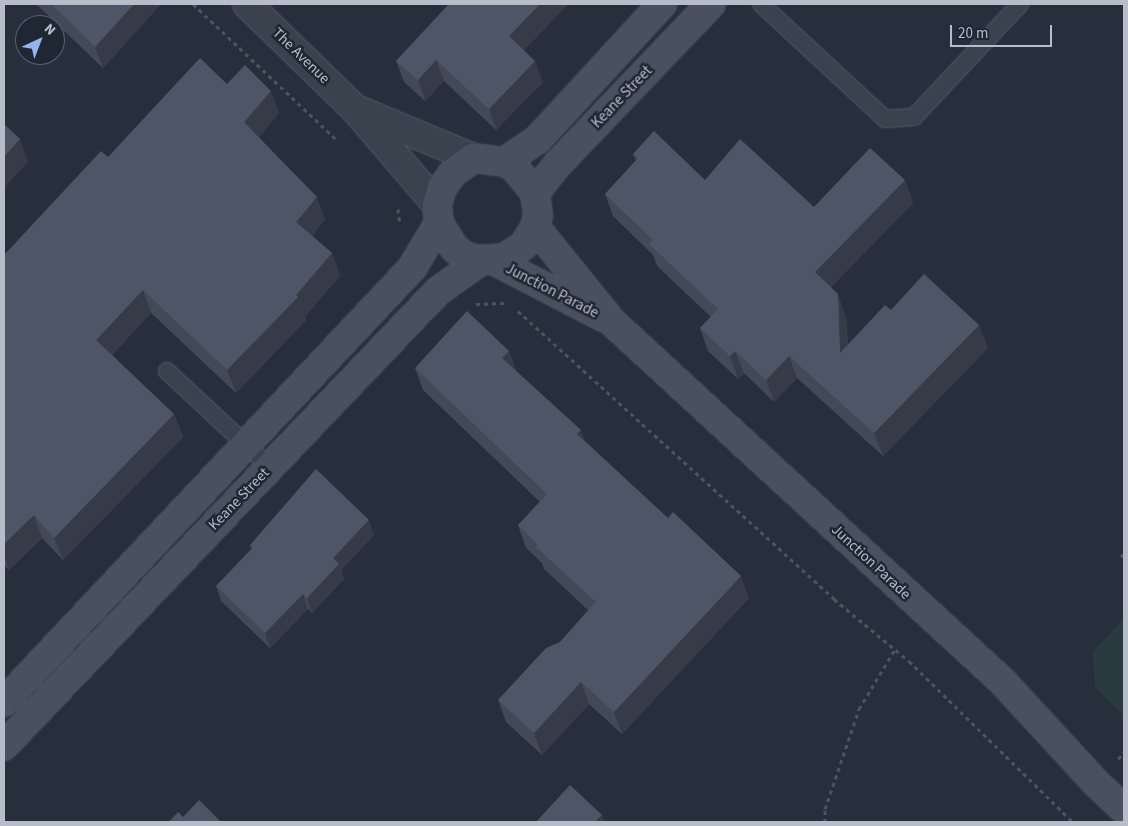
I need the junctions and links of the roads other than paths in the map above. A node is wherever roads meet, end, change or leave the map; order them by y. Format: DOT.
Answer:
graph roads {
  1 [pos="247,4"];
  2 [pos="662,4"];
  3 [pos="711,4"];
  4 [pos="761,4"];
  5 [pos="1020,4"];
  6 [pos="354,108"];
  7 [pos="473,158"];
  8 [pos="504,162"];
  9 [pos="535,193"];
  10 [pos="438,214"];
  11 [pos="535,227"];
  12 [pos="488,260"];
  13 [pos="611,321"];
  14 [pos="167,371"];
  15 [pos="246,444"];
  16 [pos="270,467"];
  17 [pos="4,702"];
  18 [pos="4,746"];
  19 [pos="1124,809"];
  1 -- 6 [label="street, The Avenue"];
  2 -- 8 [label="street"];
  3 -- 9 [label="street, Keane Street"];
  4 -- 5 [label="lane"];
  6 -- 7 [label="street, The Avenue"];
  6 -- 10 [label="street, The Avenue"];
  7 -- 8 [label="street"];
  7 -- 10 [label="street"];
  8 -- 9 [label="street"];
  9 -- 11 [label="street"];
  10 -- 12 [label="street"];
  10 -- 15 [label="street"];
  11 -- 12 [label="street"];
  11 -- 13 [label="street, Junction Parade"];
  12 -- 13 [label="street, Junction Parade"];
  12 -- 16 [label="street, Keane Street"];
  13 -- 19 [label="street, Junction Parade"];
  14 -- 15 [label="lane"];
  15 -- 16 [label="lane"];
  15 -- 17 [label="street"];
  16 -- 18 [label="street, Keane Street"];
}
